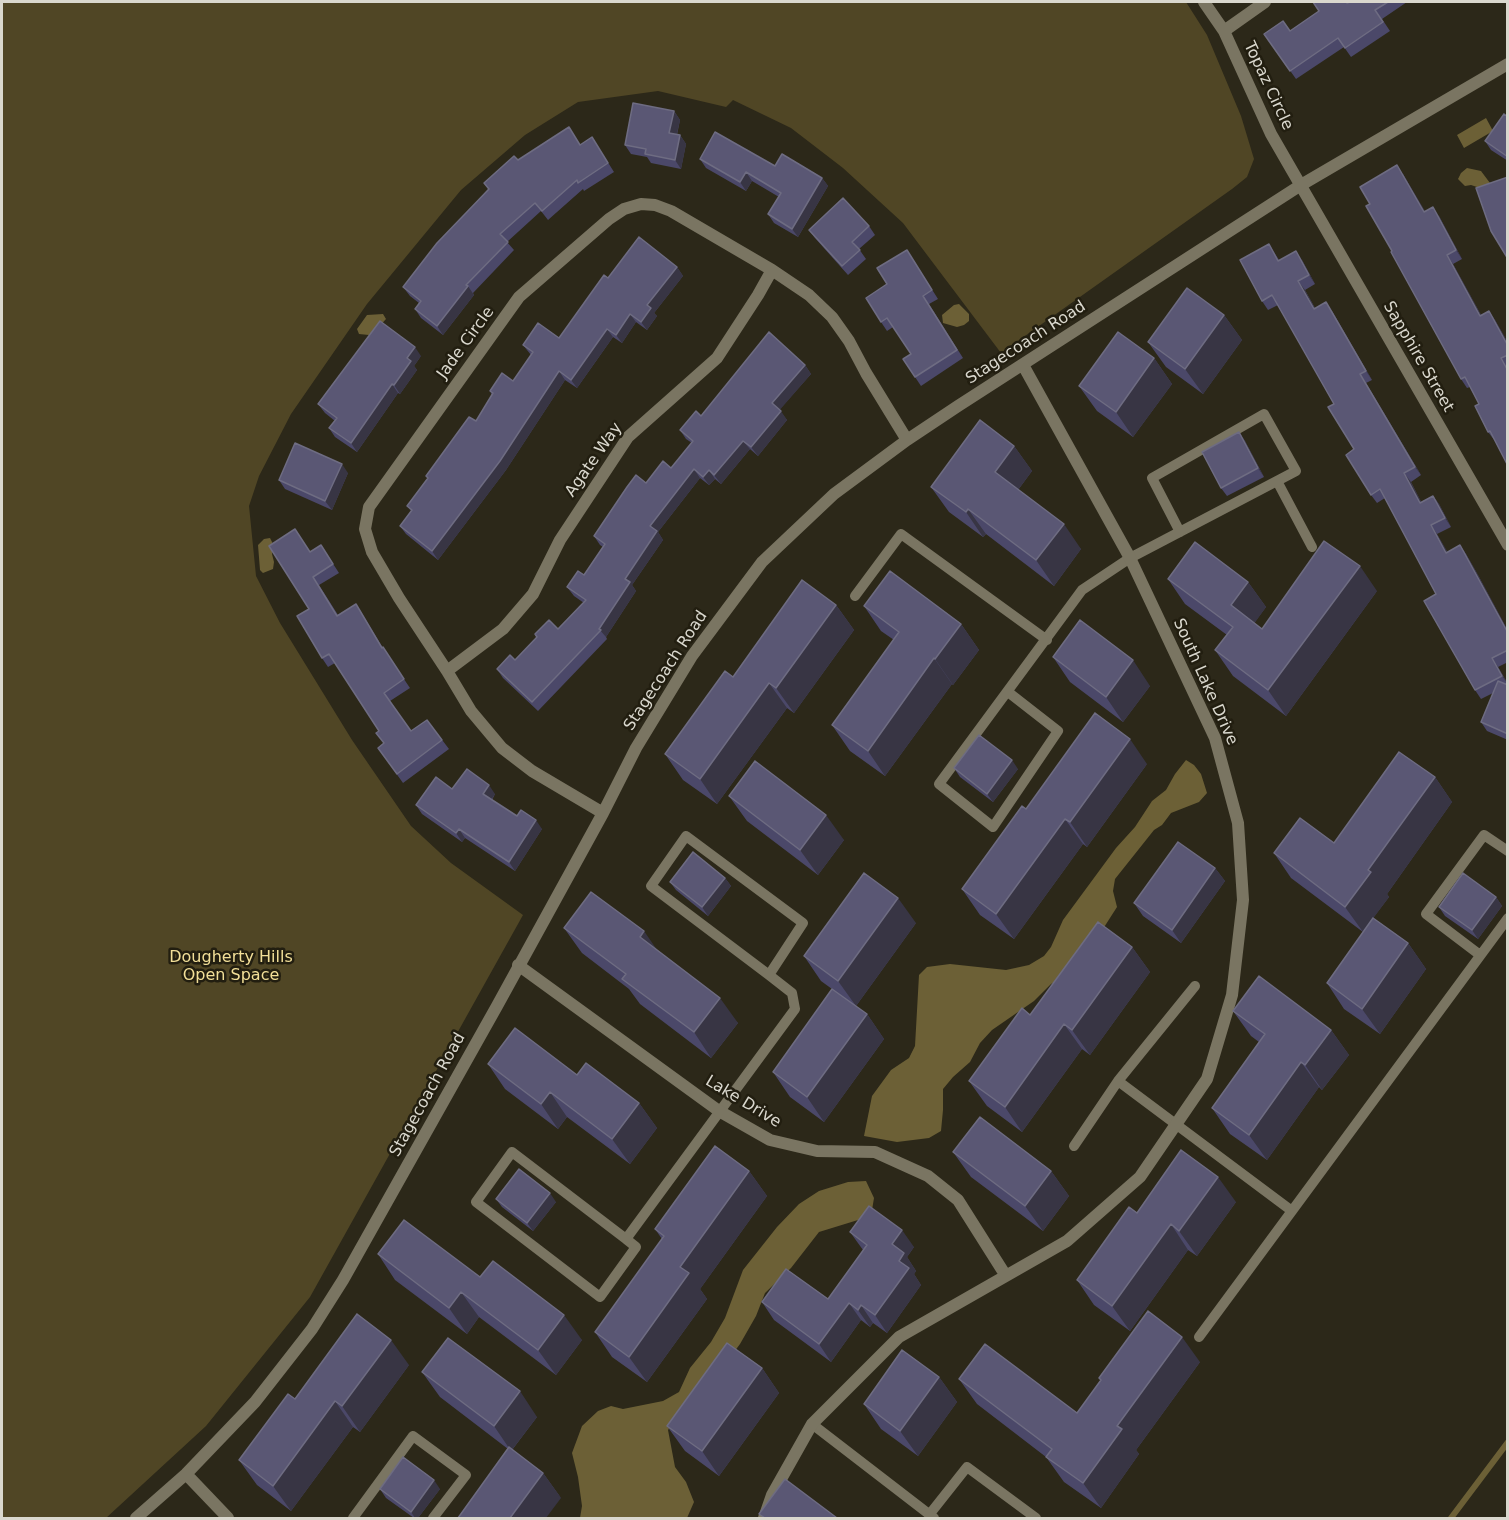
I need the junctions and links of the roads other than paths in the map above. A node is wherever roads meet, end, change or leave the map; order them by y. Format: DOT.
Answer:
graph roads {
  1 [pos="1204,2"];
  2 [pos="1265,2"];
  3 [pos="1224,31"];
  4 [pos="1508,64"];
  5 [pos="1301,185"];
  6 [pos="772,270"];
  7 [pos="1023,365"];
  8 [pos="907,440"];
  9 [pos="1277,481"];
  10 [pos="1180,532"];
  11 [pos="1508,545"];
  12 [pos="1312,547"];
  13 [pos="1130,558"];
  14 [pos="855,596"];
  15 [pos="1047,640"];
  16 [pos="447,670"];
  17 [pos="1008,692"];
  18 [pos="603,813"];
  19 [pos="1508,851"];
  20 [pos="1508,918"];
  21 [pos="1480,955"];
  22 [pos="518,965"];
  23 [pos="769,975"];
  24 [pos="1195,986"];
  25 [pos="1118,1081"];
  26 [pos="719,1111"];
  27 [pos="1176,1124"];
  28 [pos="1074,1146"];
  29 [pos="1292,1211"];
  30 [pos="626,1239"];
  31 [pos="1006,1276"];
  32 [pos="1199,1336"];
  33 [pos="812,1424"];
  34 [pos="186,1474"];
  35 [pos="932,1517"];
  36 [pos="136,1518"];
  37 [pos="228,1518"];
  38 [pos="353,1518"];
  39 [pos="433,1518"];
  40 [pos="764,1518"];
  41 [pos="1036,1518"];
  1 -- 3 [label="street, Topaz Circle"];
  2 -- 3 [label="street"];
  3 -- 5 [label="street, Topaz Circle"];
  4 -- 5 [label="street, Stagecoach Road"];
  5 -- 7 [label="street, Stagecoach Road"];
  5 -- 11 [label="street, Sapphire Street"];
  6 -- 8 [label="street, Jade Circle"];
  6 -- 16 [label="street, Agate Way"];
  6 -- 16 [label="street, Jade Circle"];
  7 -- 8 [label="street, Stagecoach Road"];
  7 -- 13 [label="street, South Lake Drive"];
  8 -- 18 [label="street, Stagecoach Road"];
  9 -- 10 [label="lane"];
  9 -- 10 [label="lane"];
  9 -- 12 [label="lane"];
  10 -- 13 [label="lane"];
  13 -- 15 [label="lane"];
  13 -- 27 [label="street, South Lake Drive"];
  14 -- 15 [label="lane"];
  15 -- 17 [label="lane"];
  16 -- 18 [label="street, Jade Circle"];
  17 -- 17 [label="lane"];
  18 -- 22 [label="street, Stagecoach Road"];
  19 -- 21 [label="lane"];
  20 -- 21 [label="lane"];
  21 -- 29 [label="lane"];
  22 -- 26 [label="street, Lake Drive"];
  22 -- 34 [label="street, Stagecoach Road"];
  23 -- 23 [label="lane"];
  23 -- 26 [label="lane"];
  24 -- 25 [label="lane"];
  25 -- 27 [label="lane"];
  25 -- 28 [label="lane"];
  26 -- 30 [label="lane"];
  26 -- 31 [label="street, Lake Drive"];
  27 -- 29 [label="lane"];
  27 -- 31 [label="street, South Lake Drive"];
  29 -- 32 [label="lane"];
  30 -- 30 [label="lane"];
  31 -- 33 [label="street, South Lake Drive"];
  33 -- 35 [label="lane"];
  33 -- 40 [label="street, South Lake Drive"];
  34 -- 36 [label="street, Stagecoach Road"];
  34 -- 37 [label="street"];
  35 -- 41 [label="lane"];
  38 -- 39 [label="lane"];
}
